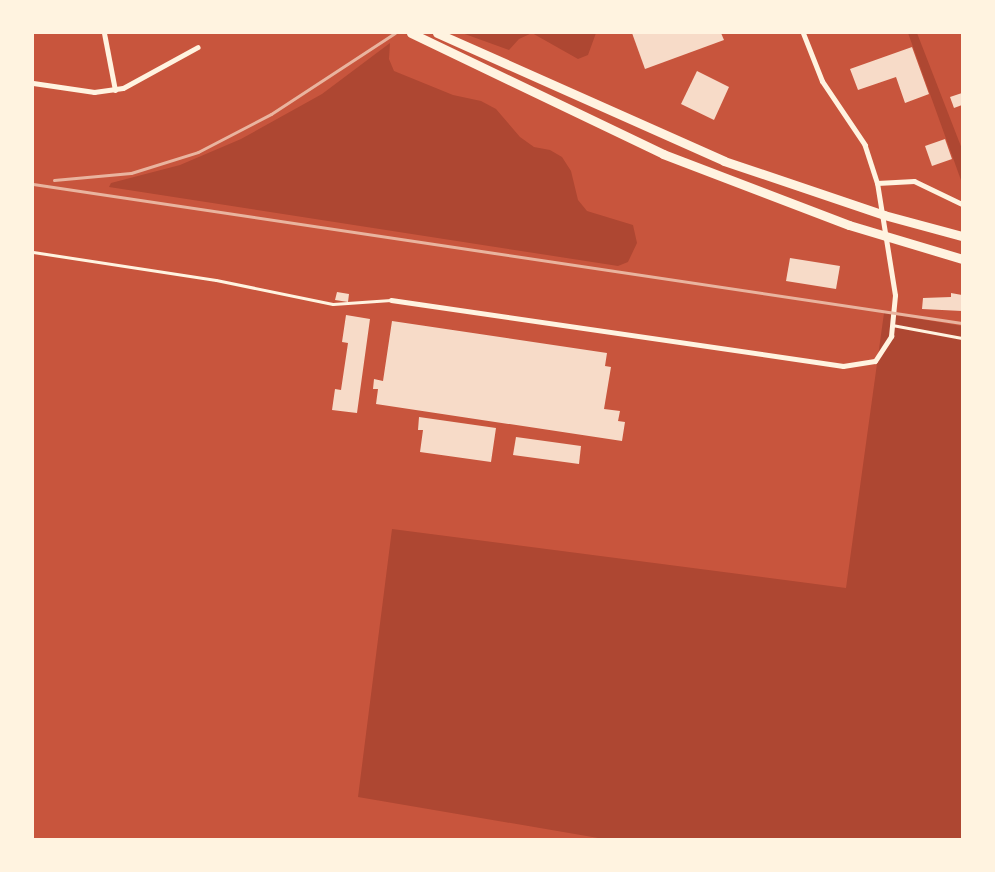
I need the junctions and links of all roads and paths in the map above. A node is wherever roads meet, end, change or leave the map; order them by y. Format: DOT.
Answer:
graph roads {
  1 [pos="104,33"];
  2 [pos="411,33"];
  3 [pos="437,33"];
  4 [pos="803,33"];
  5 [pos="198,47"];
  6 [pos="33,83"];
  7 [pos="116,90"];
  8 [pos="877,183"];
  9 [pos="962,204"];
  10 [pos="884,215"];
  11 [pos="962,236"];
  12 [pos="888,238"];
  13 [pos="33,252"];
  14 [pos="962,259"];
  15 [pos="391,300"];
  16 [pos="892,325"];
  17 [pos="962,338"];
  1 -- 7 [label="street"];
  2 -- 12 [label="main road"];
  3 -- 10 [label="main road"];
  4 -- 8 [label="street"];
  5 -- 7 [label="street"];
  6 -- 7 [label="street"];
  8 -- 9 [label="street"];
  8 -- 10 [label="street"];
  10 -- 11 [label="main road"];
  10 -- 12 [label="street"];
  12 -- 14 [label="main road"];
  12 -- 16 [label="street"];
  13 -- 15 [label="lane"];
  15 -- 16 [label="street"];
  16 -- 17 [label="lane"];
}
